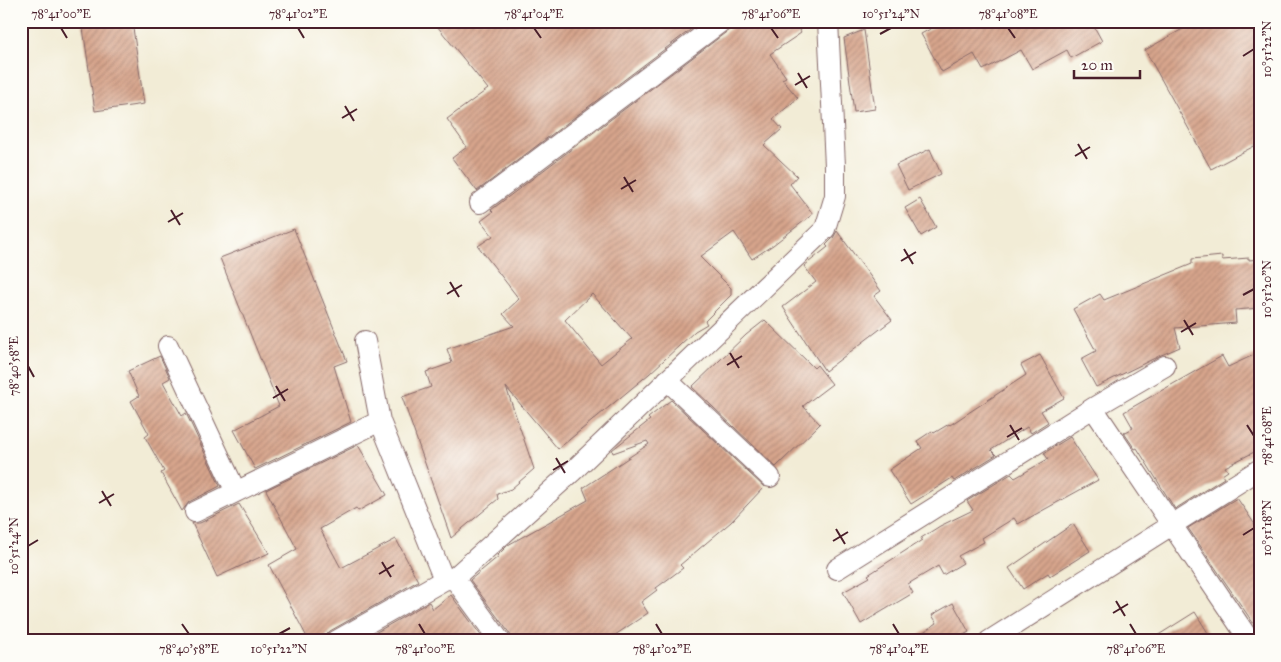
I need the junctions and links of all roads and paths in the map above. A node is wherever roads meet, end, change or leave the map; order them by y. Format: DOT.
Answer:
graph roads {
  1 [pos="722,21"];
  2 [pos="828,21"];
  3 [pos="480,203"];
  4 [pos="365,341"];
  5 [pos="168,346"];
  6 [pos="1165,366"];
  7 [pos="667,380"];
  8 [pos="1092,408"];
  9 [pos="380,421"];
  10 [pos="1260,469"];
  11 [pos="770,478"];
  12 [pos="236,492"];
  13 [pos="195,512"];
  14 [pos="1172,525"];
  15 [pos="837,568"];
  16 [pos="449,579"];
  17 [pos="1260,638"];
  18 [pos="336,641"];
  19 [pos="500,641"];
  20 [pos="989,641"];
  21 [pos="1250,641"];
  22 [pos="1256,641"];
  1 -- 3 [label="street"];
  2 -- 7 [label="street"];
  4 -- 9 [label="street"];
  5 -- 12 [label="street"];
  6 -- 8 [label="street"];
  7 -- 11 [label="street"];
  7 -- 16 [label="street"];
  8 -- 14 [label="street"];
  8 -- 15 [label="street"];
  9 -- 12 [label="street"];
  9 -- 16 [label="street"];
  10 -- 14 [label="street"];
  12 -- 13 [label="street"];
  14 -- 20 [label="street"];
  14 -- 21 [label="street"];
  16 -- 18 [label="street"];
  16 -- 19 [label="street"];
  17 -- 22 [label="street"];
}
